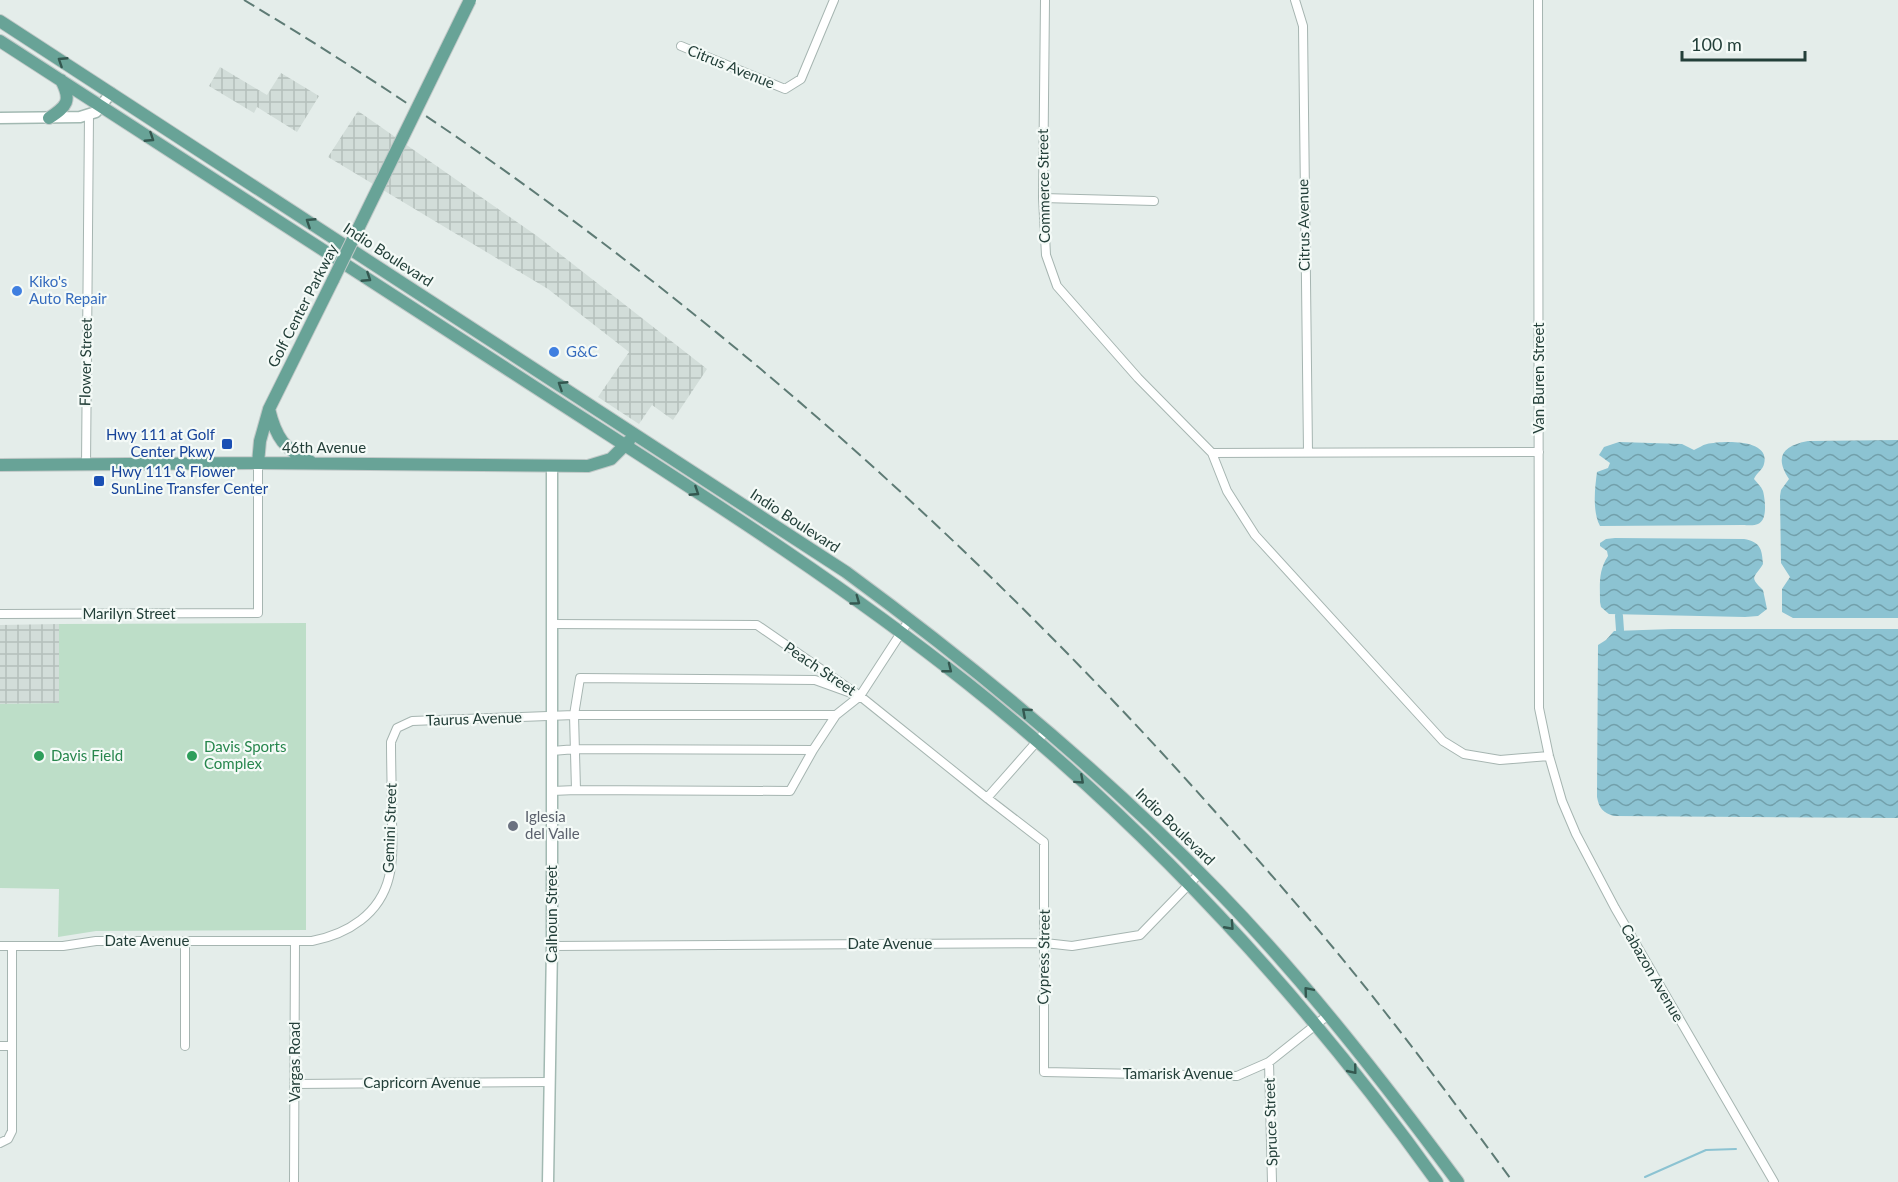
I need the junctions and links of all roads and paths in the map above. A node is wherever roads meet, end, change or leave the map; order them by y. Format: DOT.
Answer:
graph roads {
  1 [pos="470,0"];
  2 [pos="834,0"];
  3 [pos="1045,0"];
  4 [pos="1295,0"];
  5 [pos="1538,0"];
  6 [pos="0,21"];
  7 [pos="0,40"];
  8 [pos="681,46"];
  9 [pos="62,80"];
  10 [pos="111,93"];
  11 [pos="101,106"];
  12 [pos="89,115"];
  13 [pos="0,118"];
  14 [pos="49,118"];
  15 [pos="195,167"];
  16 [pos="259,188"];
  17 [pos="1043,198"];
  18 [pos="1154,201"];
  19 [pos="269,409"];
  20 [pos="636,434"];
  21 [pos="625,446"];
  22 [pos="1308,452"];
  23 [pos="1539,452"];
  24 [pos="1212,453"];
  25 [pos="258,463"];
  26 [pos="314,463"];
  27 [pos="0,465"];
  28 [pos="86,466"];
  29 [pos="552,466"];
  30 [pos="258,613"];
  31 [pos="0,614"];
  32 [pos="910,620"];
  33 [pos="551,624"];
  34 [pos="901,633"];
  35 [pos="860,696"];
  36 [pos="574,715"];
  37 [pos="836,715"];
  38 [pos="552,717"];
  39 [pos="397,728"];
  40 [pos="1047,730"];
  41 [pos="1037,741"];
  42 [pos="576,749"];
  43 [pos="813,750"];
  44 [pos="552,751"];
  45 [pos="1549,756"];
  46 [pos="576,790"];
  47 [pos="552,791"];
  48 [pos="987,798"];
  49 [pos="1044,842"];
  50 [pos="1200,873"];
  51 [pos="1189,884"];
  52 [pos="185,941"];
  53 [pos="295,941"];
  54 [pos="1046,942"];
  55 [pos="0,946"];
  56 [pos="12,946"];
  57 [pos="552,946"];
  58 [pos="1328,1015"];
  59 [pos="1316,1025"];
  60 [pos="0,1046"];
  61 [pos="12,1046"];
  62 [pos="185,1046"];
  63 [pos="1269,1062"];
  64 [pos="1044,1072"];
  65 [pos="550,1082"];
  66 [pos="295,1084"];
  67 [pos="3,1142"];
  68 [pos="294,1182"];
  69 [pos="548,1182"];
  70 [pos="1272,1182"];
  71 [pos="1437,1182"];
  72 [pos="1458,1182"];
  73 [pos="1774,1182"];
  1 -- 19 [label="main road, Golf Center Parkway, bridge"];
  2 -- 8 [label="street, Citrus Avenue"];
  3 -- 17 [label="street, Commerce Street"];
  4 -- 22 [label="street, Citrus Avenue"];
  5 -- 23 [label="street, Van Buren Street"];
  10 -- 6 [label="main road, Indio Boulevard, one-way"];
  7 -- 9 [label="main road, Indio Boulevard"];
  9 -- 11 [label="main road, Indio Boulevard"];
  9 -- 14 [label="main road"];
  10 -- 11 [label="street"];
  10 -- 16 [label="main road, Indio Boulevard"];
  11 -- 12 [label="street"];
  11 -- 15 [label="main road, Indio Boulevard, one-way"];
  12 -- 14 [label="street"];
  12 -- 28 [label="street, Flower Street"];
  13 -- 14 [label="street"];
  15 -- 16 [label="main road"];
  15 -- 21 [label="main road, Indio Boulevard, one-way"];
  20 -- 16 [label="main road, Indio Boulevard, one-way"];
  17 -- 18 [label="street"];
  17 -- 24 [label="street, Commerce Street"];
  19 -- 25 [label="main road, Golf Center Parkway"];
  19 -- 26 [label="main road"];
  20 -- 21 [label="main road, 46th Avenue"];
  20 -- 32 [label="main road, Indio Boulevard"];
  21 -- 29 [label="main road, 46th Avenue"];
  21 -- 34 [label="main road, Indio Boulevard, one-way"];
  22 -- 23 [label="street"];
  22 -- 24 [label="street"];
  23 -- 45 [label="street, Van Buren Street"];
  24 -- 45 [label="street"];
  25 -- 26 [label="main road, 46th Avenue"];
  25 -- 28 [label="main road, 46th Avenue"];
  25 -- 30 [label="street, Golf Center Parkway"];
  26 -- 29 [label="main road, 46th Avenue"];
  27 -- 28 [label="main road, 46th Avenue"];
  29 -- 33 [label="street, Calhoun Street"];
  30 -- 31 [label="street, Marilyn Street"];
  32 -- 34 [label="street"];
  40 -- 32 [label="main road, Indio Boulevard, one-way"];
  33 -- 35 [label="street, Peach Street"];
  33 -- 38 [label="street, Calhoun Street"];
  34 -- 35 [label="street"];
  34 -- 41 [label="main road, Indio Boulevard, one-way"];
  35 -- 36 [label="street"];
  35 -- 37 [label="street"];
  35 -- 48 [label="street, Peach Street"];
  36 -- 37 [label="street, Taurus Avenue"];
  36 -- 38 [label="street, Taurus Avenue"];
  36 -- 42 [label="street"];
  37 -- 43 [label="street"];
  38 -- 39 [label="street, Taurus Avenue"];
  38 -- 44 [label="street, Calhoun Street"];
  39 -- 53 [label="street, Gemini Street"];
  40 -- 41 [label="street"];
  40 -- 50 [label="main road, Indio Boulevard"];
  41 -- 48 [label="street"];
  41 -- 51 [label="main road, Indio Boulevard, one-way"];
  42 -- 43 [label="street"];
  42 -- 44 [label="street"];
  42 -- 46 [label="street"];
  43 -- 46 [label="street"];
  44 -- 47 [label="street, Calhoun Street"];
  45 -- 73 [label="street, Cabazon Avenue"];
  46 -- 47 [label="street"];
  47 -- 57 [label="street, Calhoun Street"];
  48 -- 49 [label="street, Peach Street"];
  49 -- 54 [label="street, Cypress Street"];
  50 -- 51 [label="street, Date Avenue"];
  58 -- 50 [label="main road, Indio Boulevard, one-way"];
  51 -- 54 [label="street, Date Avenue"];
  51 -- 59 [label="main road, Indio Boulevard, one-way"];
  52 -- 53 [label="street, Date Avenue"];
  52 -- 56 [label="street, Date Avenue"];
  52 -- 62 [label="street"];
  53 -- 66 [label="street, Vargas Road"];
  54 -- 57 [label="street, Date Avenue"];
  54 -- 64 [label="street, Cypress Street"];
  55 -- 56 [label="street, Date Avenue"];
  56 -- 61 [label="street"];
  57 -- 65 [label="street, Calhoun Street"];
  58 -- 59 [label="street, Tamarisk Avenue"];
  58 -- 72 [label="main road, Indio Boulevard"];
  59 -- 63 [label="street, Tamarisk Avenue"];
  59 -- 71 [label="main road, Indio Boulevard, one-way"];
  60 -- 61 [label="street"];
  61 -- 67 [label="street"];
  63 -- 64 [label="street, Tamarisk Avenue"];
  63 -- 70 [label="street, Spruce Street"];
  65 -- 66 [label="street, Capricorn Avenue"];
  65 -- 69 [label="street, Calhoun Street"];
  66 -- 68 [label="street, Vargas Road"];
}
